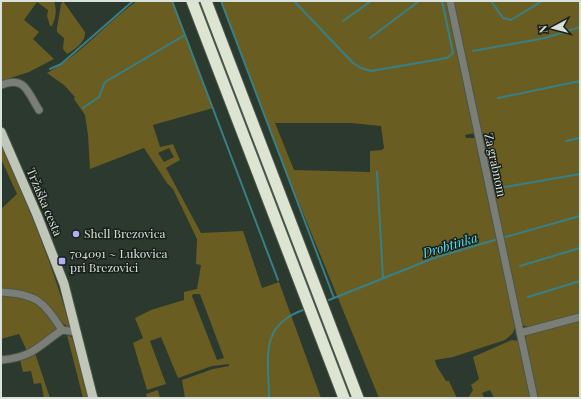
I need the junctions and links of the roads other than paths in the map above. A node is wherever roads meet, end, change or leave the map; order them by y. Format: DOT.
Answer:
graph roads {
  1 [pos="192,1"];
  2 [pos="206,1"];
  3 [pos="450,1"];
  4 [pos="1,85"];
  5 [pos="39,110"];
  6 [pos="1,132"];
  7 [pos="1,292"];
  8 [pos="580,317"];
  9 [pos="317,329"];
  10 [pos="62,330"];
  11 [pos="76,332"];
  12 [pos="520,333"];
  13 [pos="1,360"];
  14 [pos="94,398"];
  15 [pos="337,398"];
  16 [pos="344,398"];
  17 [pos="358,398"];
  18 [pos="534,398"];
  1 -- 9 [label="highway"];
  2 -- 17 [label="highway"];
  3 -- 12 [label="street, Za grabnom"];
  4 -- 5 [label="street"];
  6 -- 11 [label="main road, Tržaška cesta"];
  7 -- 10 [label="street"];
  8 -- 12 [label="street"];
  9 -- 15 [label="highway"];
  9 -- 16 [label="highway"];
  10 -- 11 [label="street"];
  10 -- 13 [label="street"];
  11 -- 14 [label="main road, Tržaška cesta"];
  12 -- 18 [label="street, Za grabnom"];
}
